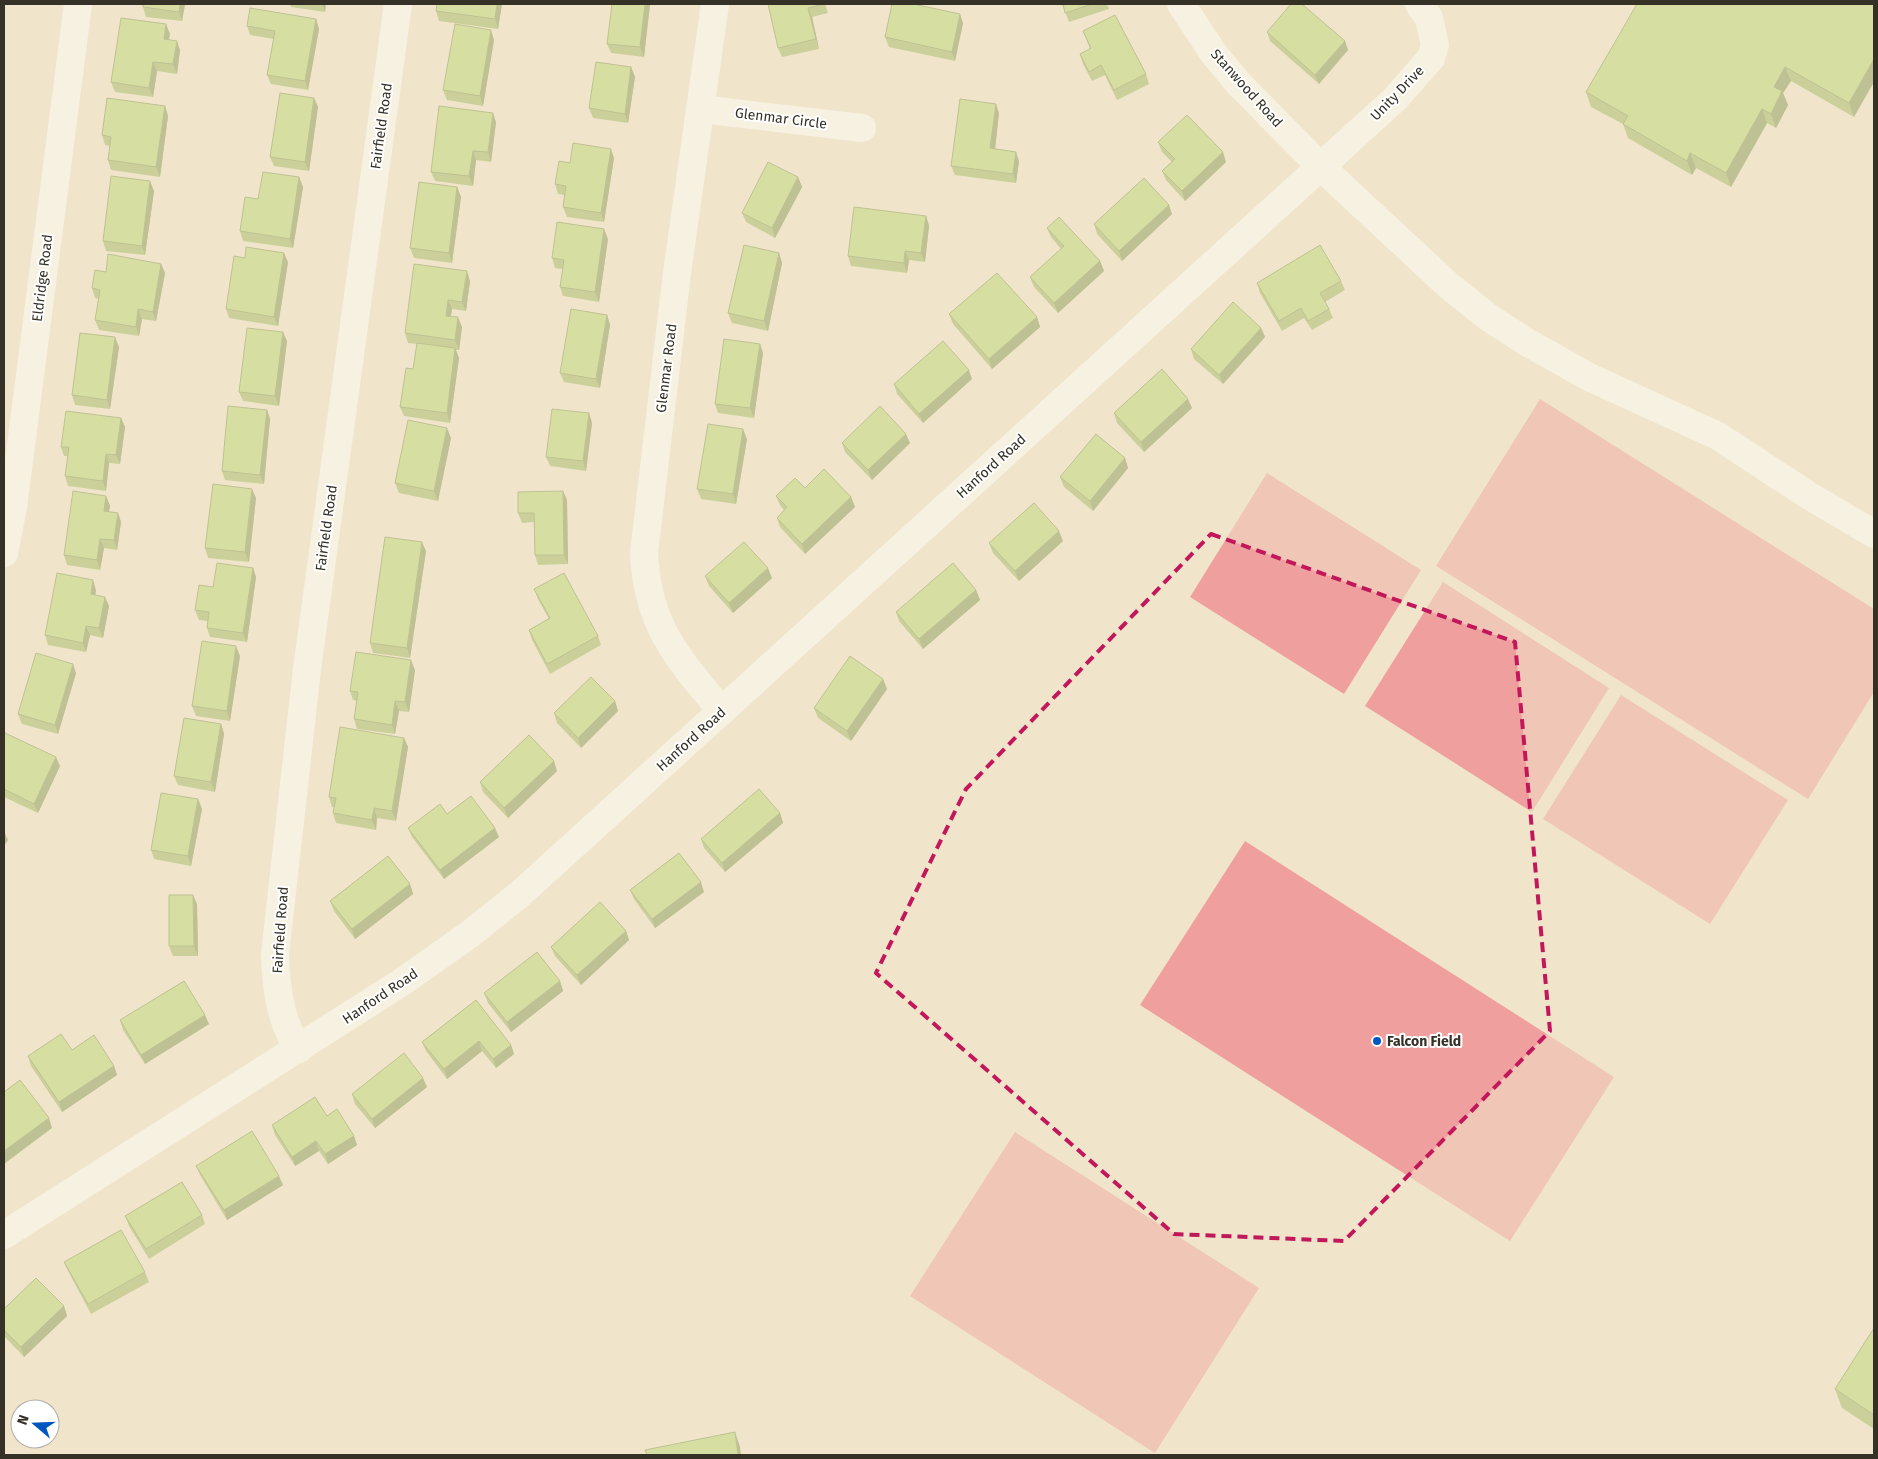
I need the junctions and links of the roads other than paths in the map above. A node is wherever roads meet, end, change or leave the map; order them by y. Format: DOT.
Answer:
graph roads {
  1 [pos="78,4"];
  2 [pos="398,4"];
  3 [pos="715,4"];
  4 [pos="1181,4"];
  5 [pos="1419,4"];
  6 [pos="700,108"];
  7 [pos="862,128"];
  8 [pos="1320,166"];
  9 [pos="1874,534"];
  10 [pos="4,553"];
  11 [pos="722,711"];
  12 [pos="299,1049"];
  13 [pos="4,1235"];
  1 -- 10 [label="street, Eldridge Road"];
  2 -- 12 [label="street, Fairfield Road"];
  3 -- 6 [label="street, Glenmar Road"];
  4 -- 8 [label="street, Stanwood Road"];
  5 -- 8 [label="street, Unity Drive"];
  6 -- 7 [label="street, Glenmar Circle"];
  6 -- 11 [label="street, Glenmar Road"];
  8 -- 9 [label="street, Stanwood Road"];
  8 -- 11 [label="street, Hanford Road"];
  11 -- 12 [label="street, Hanford Road"];
  12 -- 13 [label="street, Hanford Road"];
}
